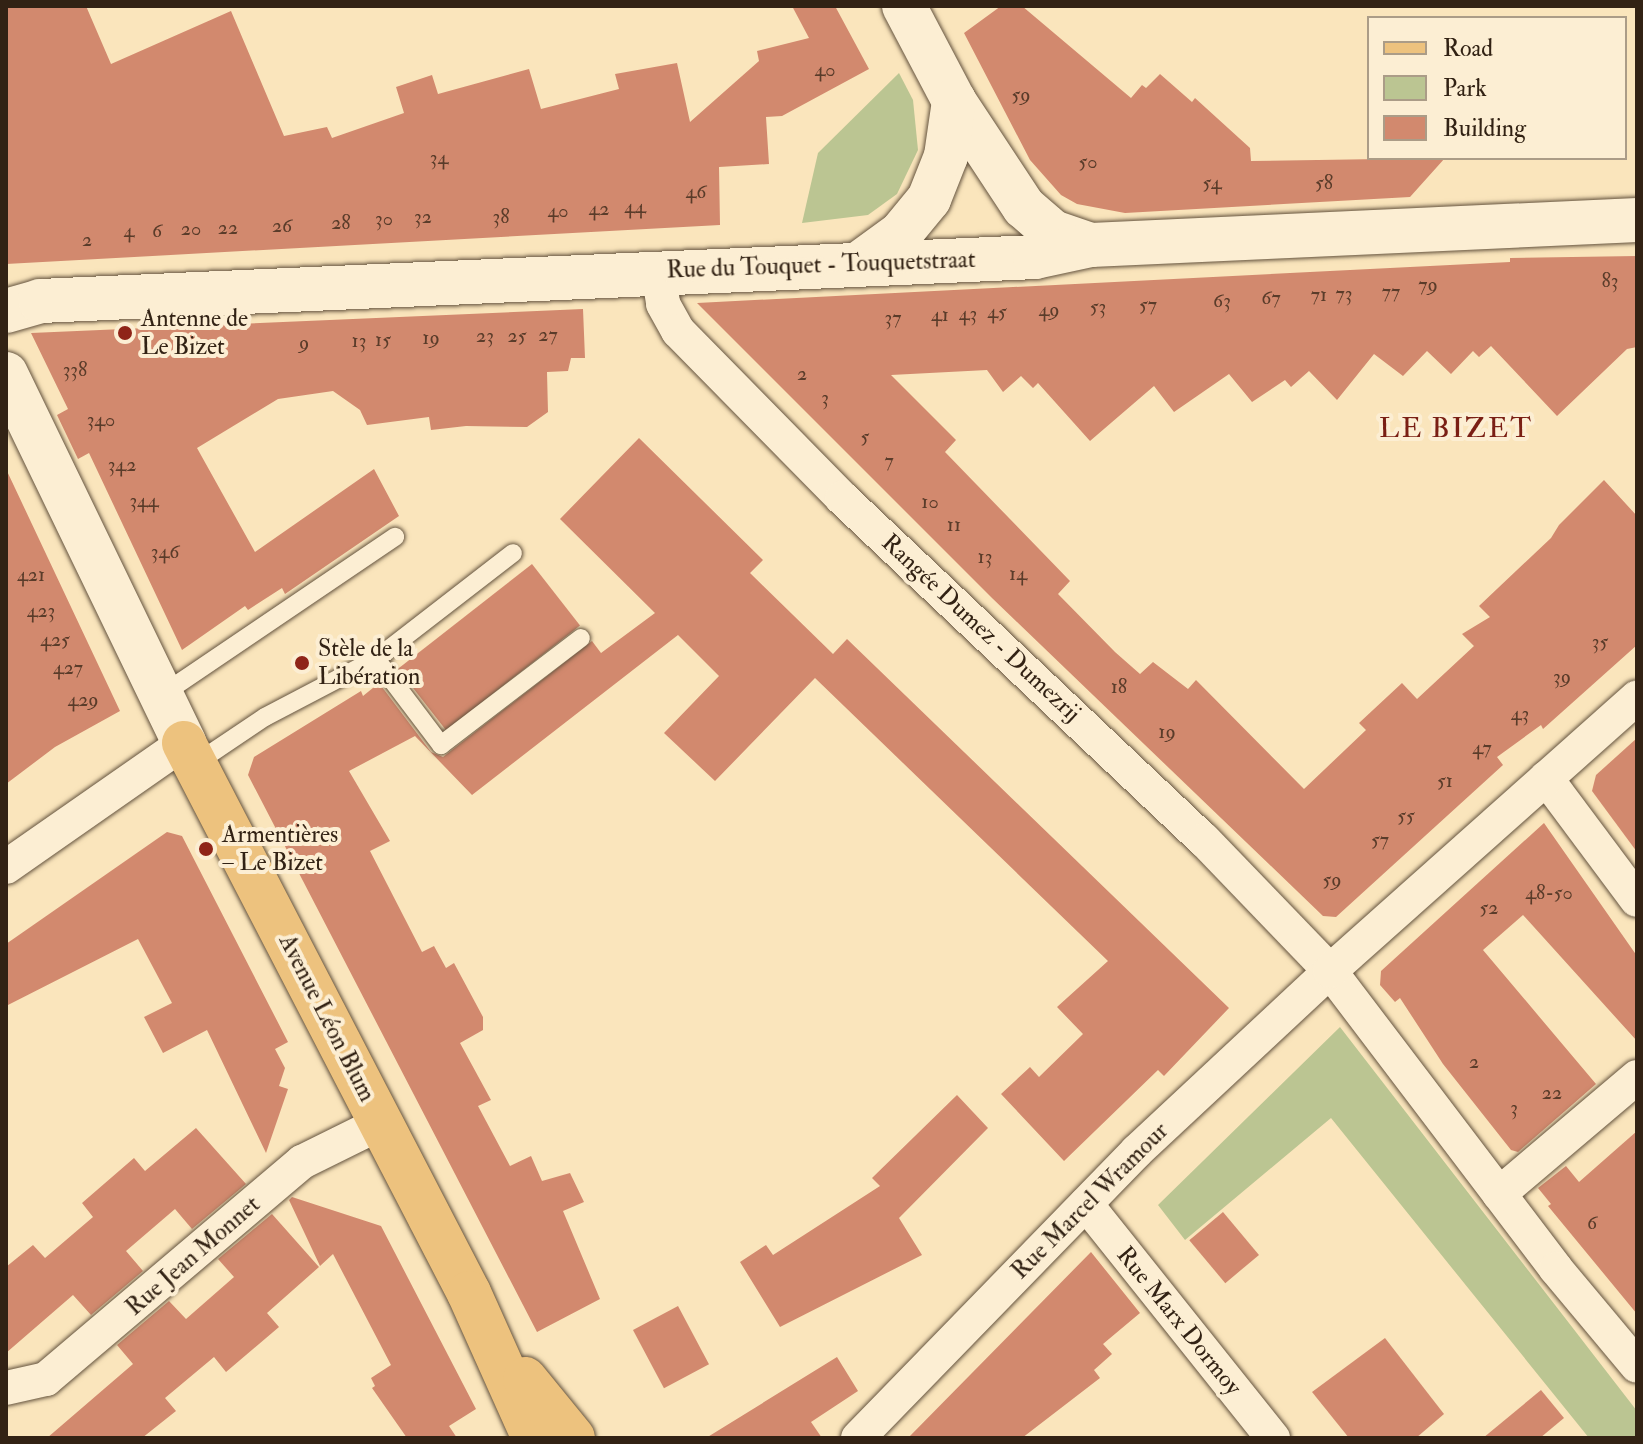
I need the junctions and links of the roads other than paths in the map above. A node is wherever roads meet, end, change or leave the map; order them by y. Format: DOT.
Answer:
graph roads {
  1 [pos="904,6"];
  2 [pos="954,101"];
  3 [pos="1637,220"];
  4 [pos="1091,245"];
  5 [pos="860,263"];
  6 [pos="658,271"];
  7 [pos="6,311"];
  8 [pos="6,374"];
  9 [pos="16,422"];
  10 [pos="395,537"];
  11 [pos="513,553"];
  12 [pos="581,638"];
  13 [pos="376,659"];
  14 [pos="160,696"];
  15 [pos="1637,697"];
  16 [pos="190,753"];
  17 [pos="1546,778"];
  18 [pos="6,867"];
  19 [pos="1637,900"];
  20 [pos="1330,971"];
  21 [pos="1637,1077"];
  22 [pos="381,1123"];
  23 [pos="1499,1194"];
  24 [pos="1086,1204"];
  25 [pos="469,1293"];
  26 [pos="1637,1366"];
  27 [pos="6,1388"];
  28 [pos="534,1438"];
  29 [pos="573,1438"];
  30 [pos="858,1438"];
  31 [pos="1273,1438"];
  1 -- 2 [label="street"];
  2 -- 4 [label="street"];
  2 -- 5 [label="street"];
  3 -- 4 [label="street, Rue du Touquet - Touquetstraat"];
  4 -- 5 [label="street, Rue du Touquet - Touquetstraat"];
  5 -- 6 [label="street, Rue du Touquet - Touquetstraat"];
  6 -- 7 [label="street, Rue du Touquet - Touquetstraat"];
  6 -- 20 [label="street, Rangée Dumez - Dumezrij"];
  8 -- 9 [label="street"];
  9 -- 14 [label="street"];
  10 -- 14 [label="lane"];
  11 -- 13 [label="lane"];
  12 -- 13 [label="lane"];
  13 -- 16 [label="lane"];
  14 -- 16 [label="street"];
  15 -- 17 [label="street, Rue Marcel Wramour"];
  16 -- 18 [label="street"];
  16 -- 22 [label="main road, Avenue Léon Blum"];
  17 -- 19 [label="street"];
  17 -- 20 [label="street, Rue Marcel Wramour"];
  20 -- 23 [label="street, Rangée Dumez - Dumezrij"];
  20 -- 24 [label="street, Rue Marcel Wramour"];
  21 -- 23 [label="street"];
  22 -- 25 [label="main road, Avenue Léon Blum"];
  22 -- 27 [label="street, Rue Jean Monnet"];
  23 -- 26 [label="street, Rangée Dumez - Dumezrij"];
  24 -- 30 [label="street, Rue Marcel Wramour"];
  24 -- 31 [label="street, Rue Marx Dormoy"];
  25 -- 28 [label="main road, Avenue Léon Blum"];
  25 -- 29 [label="main road, Avenue Léon Blum"];
}
